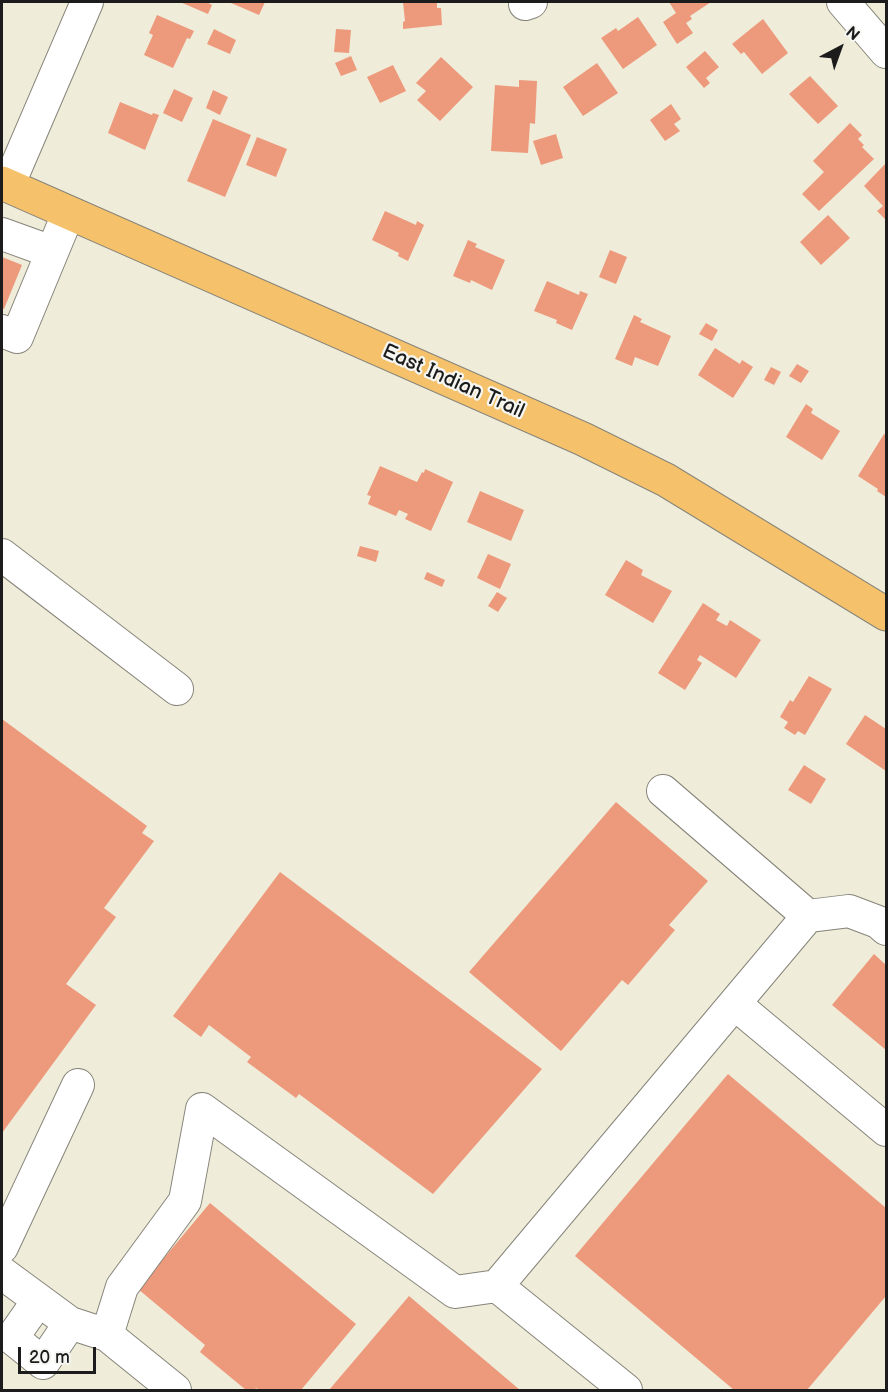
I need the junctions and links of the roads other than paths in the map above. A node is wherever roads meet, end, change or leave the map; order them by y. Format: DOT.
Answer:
graph roads {
  1 [pos="87,2"];
  2 [pos="843,2"];
  3 [pos="886,52"];
  4 [pos="5,185"];
  5 [pos="68,214"];
  6 [pos="2,234"];
  7 [pos="52,252"];
  8 [pos="2,332"];
  9 [pos="2,555"];
  10 [pos="886,614"];
  11 [pos="177,689"];
  12 [pos="663,791"];
  13 [pos="808,916"];
  14 [pos="886,928"];
  15 [pos="735,1004"];
  16 [pos="78,1085"];
  17 [pos="886,1130"];
  18 [pos="2,1247"];
  19 [pos="2,1273"];
  20 [pos="497,1286"];
  21 [pos="38,1301"];
  22 [pos="70,1323"];
  23 [pos="107,1335"];
  24 [pos="175,1390"];
  25 [pos="626,1390"];
  1 -- 4 [label="street"];
  2 -- 3 [label="street"];
  4 -- 5 [label="main road, East Indian Trail"];
  5 -- 7 [label="street"];
  5 -- 10 [label="main road, East Indian Trail"];
  6 -- 7 [label="street"];
  7 -- 8 [label="street"];
  9 -- 11 [label="street"];
  12 -- 13 [label="street"];
  13 -- 14 [label="street"];
  13 -- 15 [label="street"];
  15 -- 17 [label="street"];
  15 -- 20 [label="street"];
  16 -- 18 [label="street"];
  19 -- 21 [label="street"];
  20 -- 23 [label="street"];
  20 -- 25 [label="street"];
  21 -- 22 [label="street"];
  21 -- 22 [label="street"];
  22 -- 23 [label="street"];
  23 -- 24 [label="street"];
}
